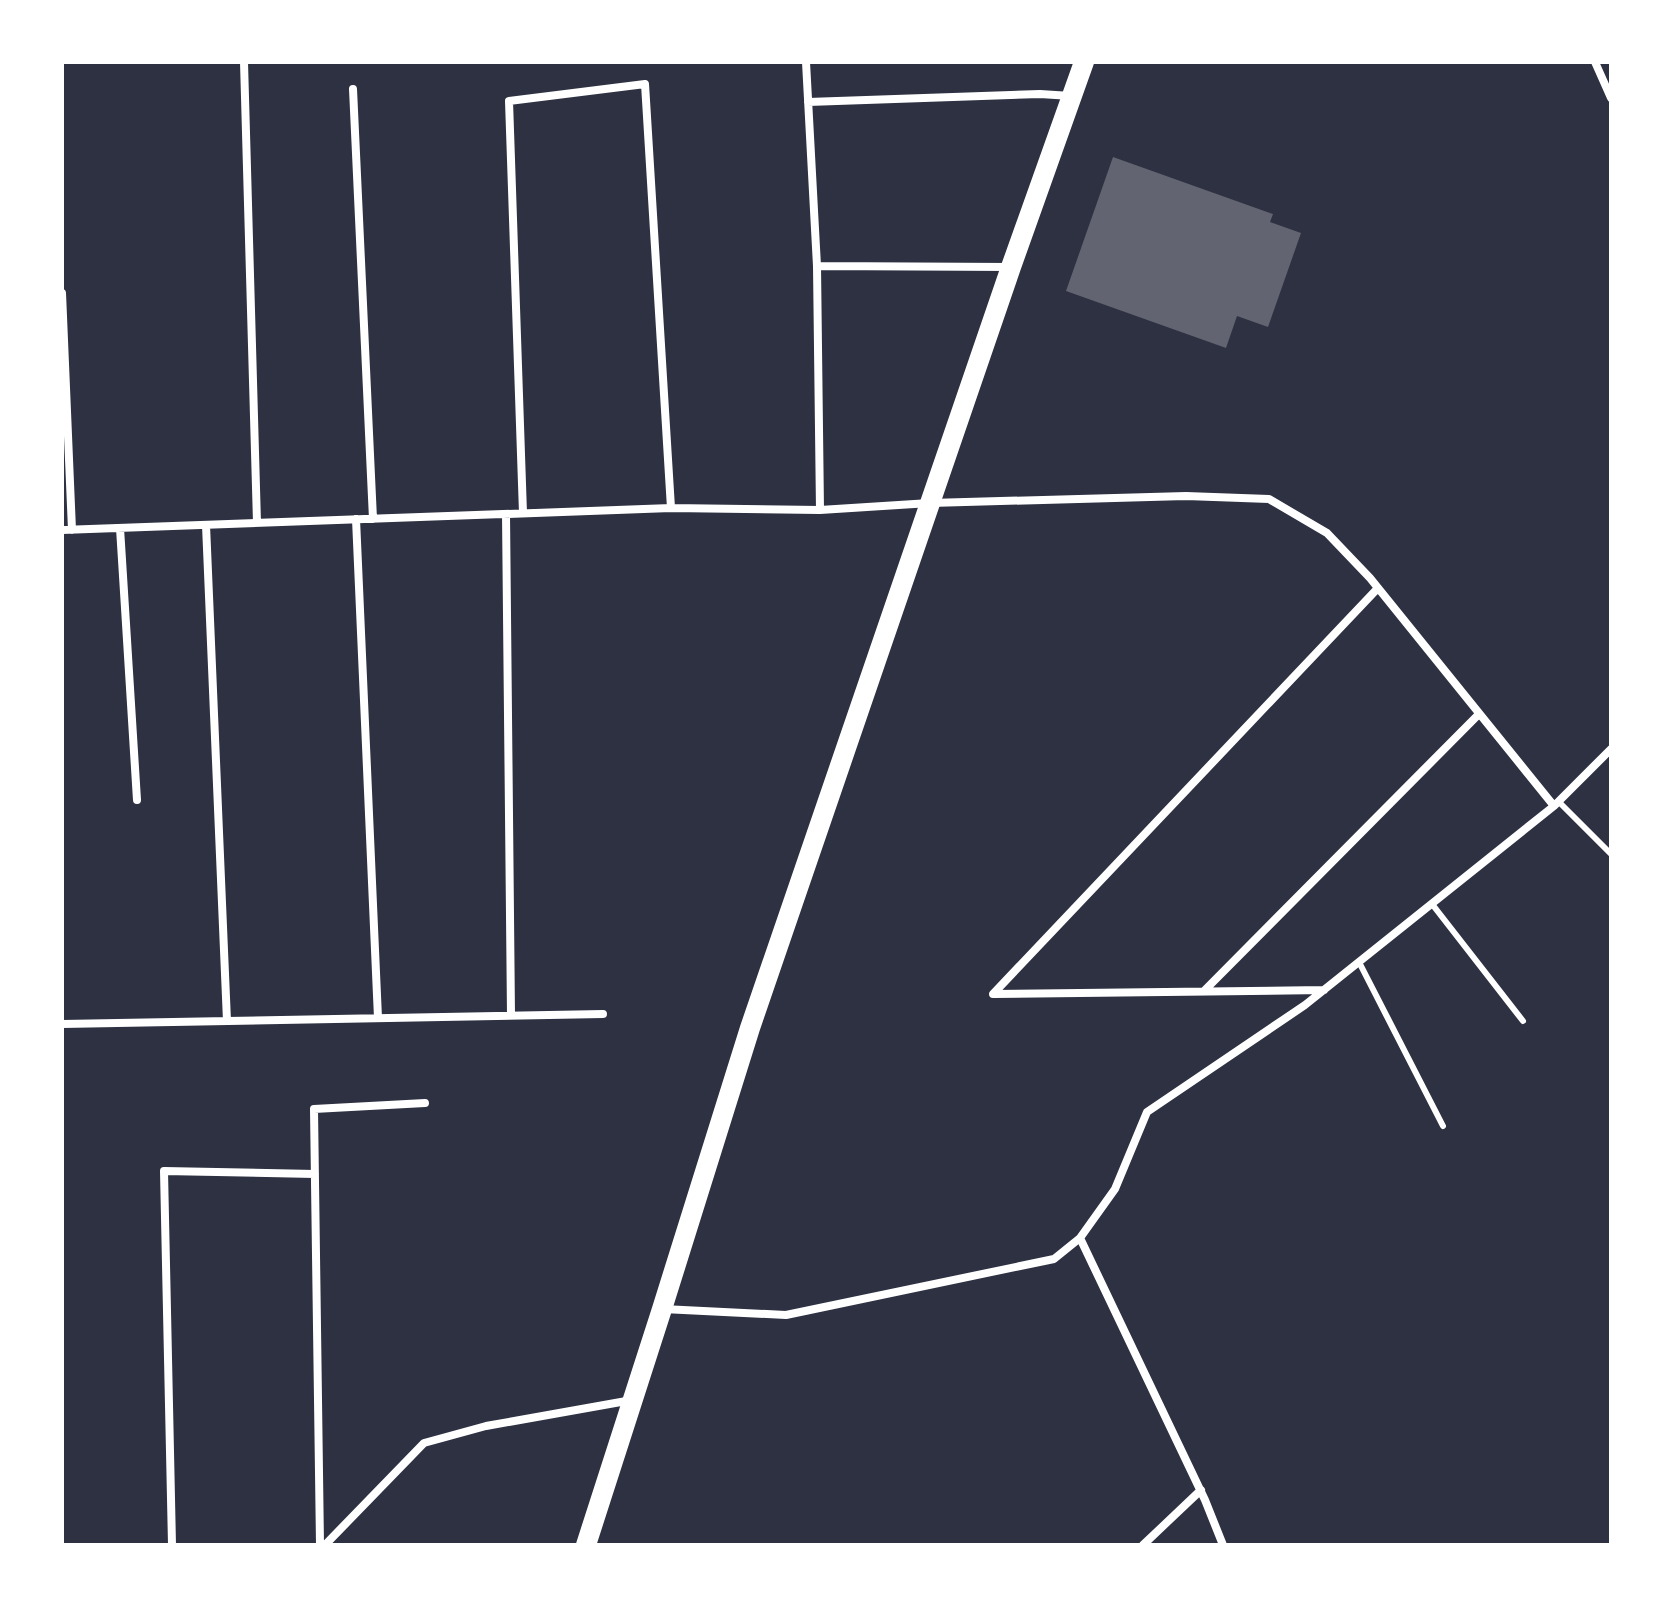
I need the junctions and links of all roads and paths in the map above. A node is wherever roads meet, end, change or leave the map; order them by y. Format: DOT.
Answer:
graph roads {
  1 [pos="244,62"];
  2 [pos="806,62"];
  3 [pos="1084,62"];
  4 [pos="1595,62"];
  5 [pos="353,89"];
  6 [pos="1072,96"];
  7 [pos="1611,98"];
  8 [pos="808,102"];
  9 [pos="817,266"];
  10 [pos="1011,267"];
  11 [pos="62,293"];
  12 [pos="930,503"];
  13 [pos="671,508"];
  14 [pos="820,510"];
  15 [pos="523,513"];
  16 [pos="506,514"];
  17 [pos="356,519"];
  18 [pos="373,519"];
  19 [pos="257,523"];
  20 [pos="206,525"];
  21 [pos="120,528"];
  22 [pos="67,530"];
  23 [pos="1378,588"];
  24 [pos="1479,714"];
  25 [pos="1611,749"];
  26 [pos="137,800"];
  27 [pos="1557,804"];
  28 [pos="1611,854"];
  29 [pos="1432,904"];
  30 [pos="1359,962"];
  31 [pos="1324,990"];
  32 [pos="1204,991"];
  33 [pos="603,1014"];
  34 [pos="511,1015"];
  35 [pos="378,1018"];
  36 [pos="227,1021"];
  37 [pos="1523,1021"];
  38 [pos="62,1024"];
  39 [pos="425,1103"];
  40 [pos="1443,1126"];
  41 [pos="315,1174"];
  42 [pos="1080,1238"];
  43 [pos="662,1309"];
  44 [pos="633,1399"];
  45 [pos="1201,1490"];
  46 [pos="172,1545"];
  47 [pos="322,1545"];
  48 [pos="586,1545"];
  49 [pos="1143,1545"];
  50 [pos="1223,1545"];
  1 -- 19 [label="street"];
  2 -- 8 [label="street"];
  3 -- 6 [label="main road"];
  4 -- 7 [label="street"];
  5 -- 18 [label="street"];
  6 -- 8 [label="street"];
  6 -- 10 [label="main road"];
  8 -- 9 [label="street"];
  9 -- 10 [label="street"];
  9 -- 14 [label="street"];
  10 -- 12 [label="main road"];
  11 -- 22 [label="street"];
  12 -- 14 [label="street"];
  12 -- 23 [label="street"];
  12 -- 43 [label="main road"];
  13 -- 14 [label="street"];
  13 -- 15 [label="street"];
  13 -- 15 [label="street"];
  15 -- 16 [label="street"];
  16 -- 18 [label="street"];
  16 -- 34 [label="street"];
  17 -- 18 [label="street"];
  17 -- 19 [label="street"];
  17 -- 35 [label="street"];
  19 -- 20 [label="street"];
  20 -- 21 [label="street"];
  20 -- 36 [label="street"];
  21 -- 22 [label="street"];
  21 -- 26 [label="street"];
  23 -- 24 [label="street"];
  23 -- 32 [label="street"];
  24 -- 27 [label="street"];
  24 -- 32 [label="street"];
  25 -- 27 [label="street"];
  27 -- 28 [label="lane"];
  27 -- 29 [label="street"];
  29 -- 30 [label="street"];
  29 -- 37 [label="lane"];
  30 -- 31 [label="street"];
  30 -- 40 [label="lane"];
  31 -- 32 [label="street"];
  31 -- 42 [label="street"];
  33 -- 34 [label="street"];
  34 -- 35 [label="street"];
  35 -- 36 [label="street"];
  36 -- 38 [label="street"];
  39 -- 41 [label="street"];
  41 -- 46 [label="street"];
  41 -- 47 [label="street"];
  42 -- 43 [label="street"];
  42 -- 45 [label="street"];
  43 -- 44 [label="main road"];
  44 -- 47 [label="street"];
  44 -- 48 [label="main road"];
  45 -- 49 [label="street"];
  45 -- 50 [label="street"];
}
